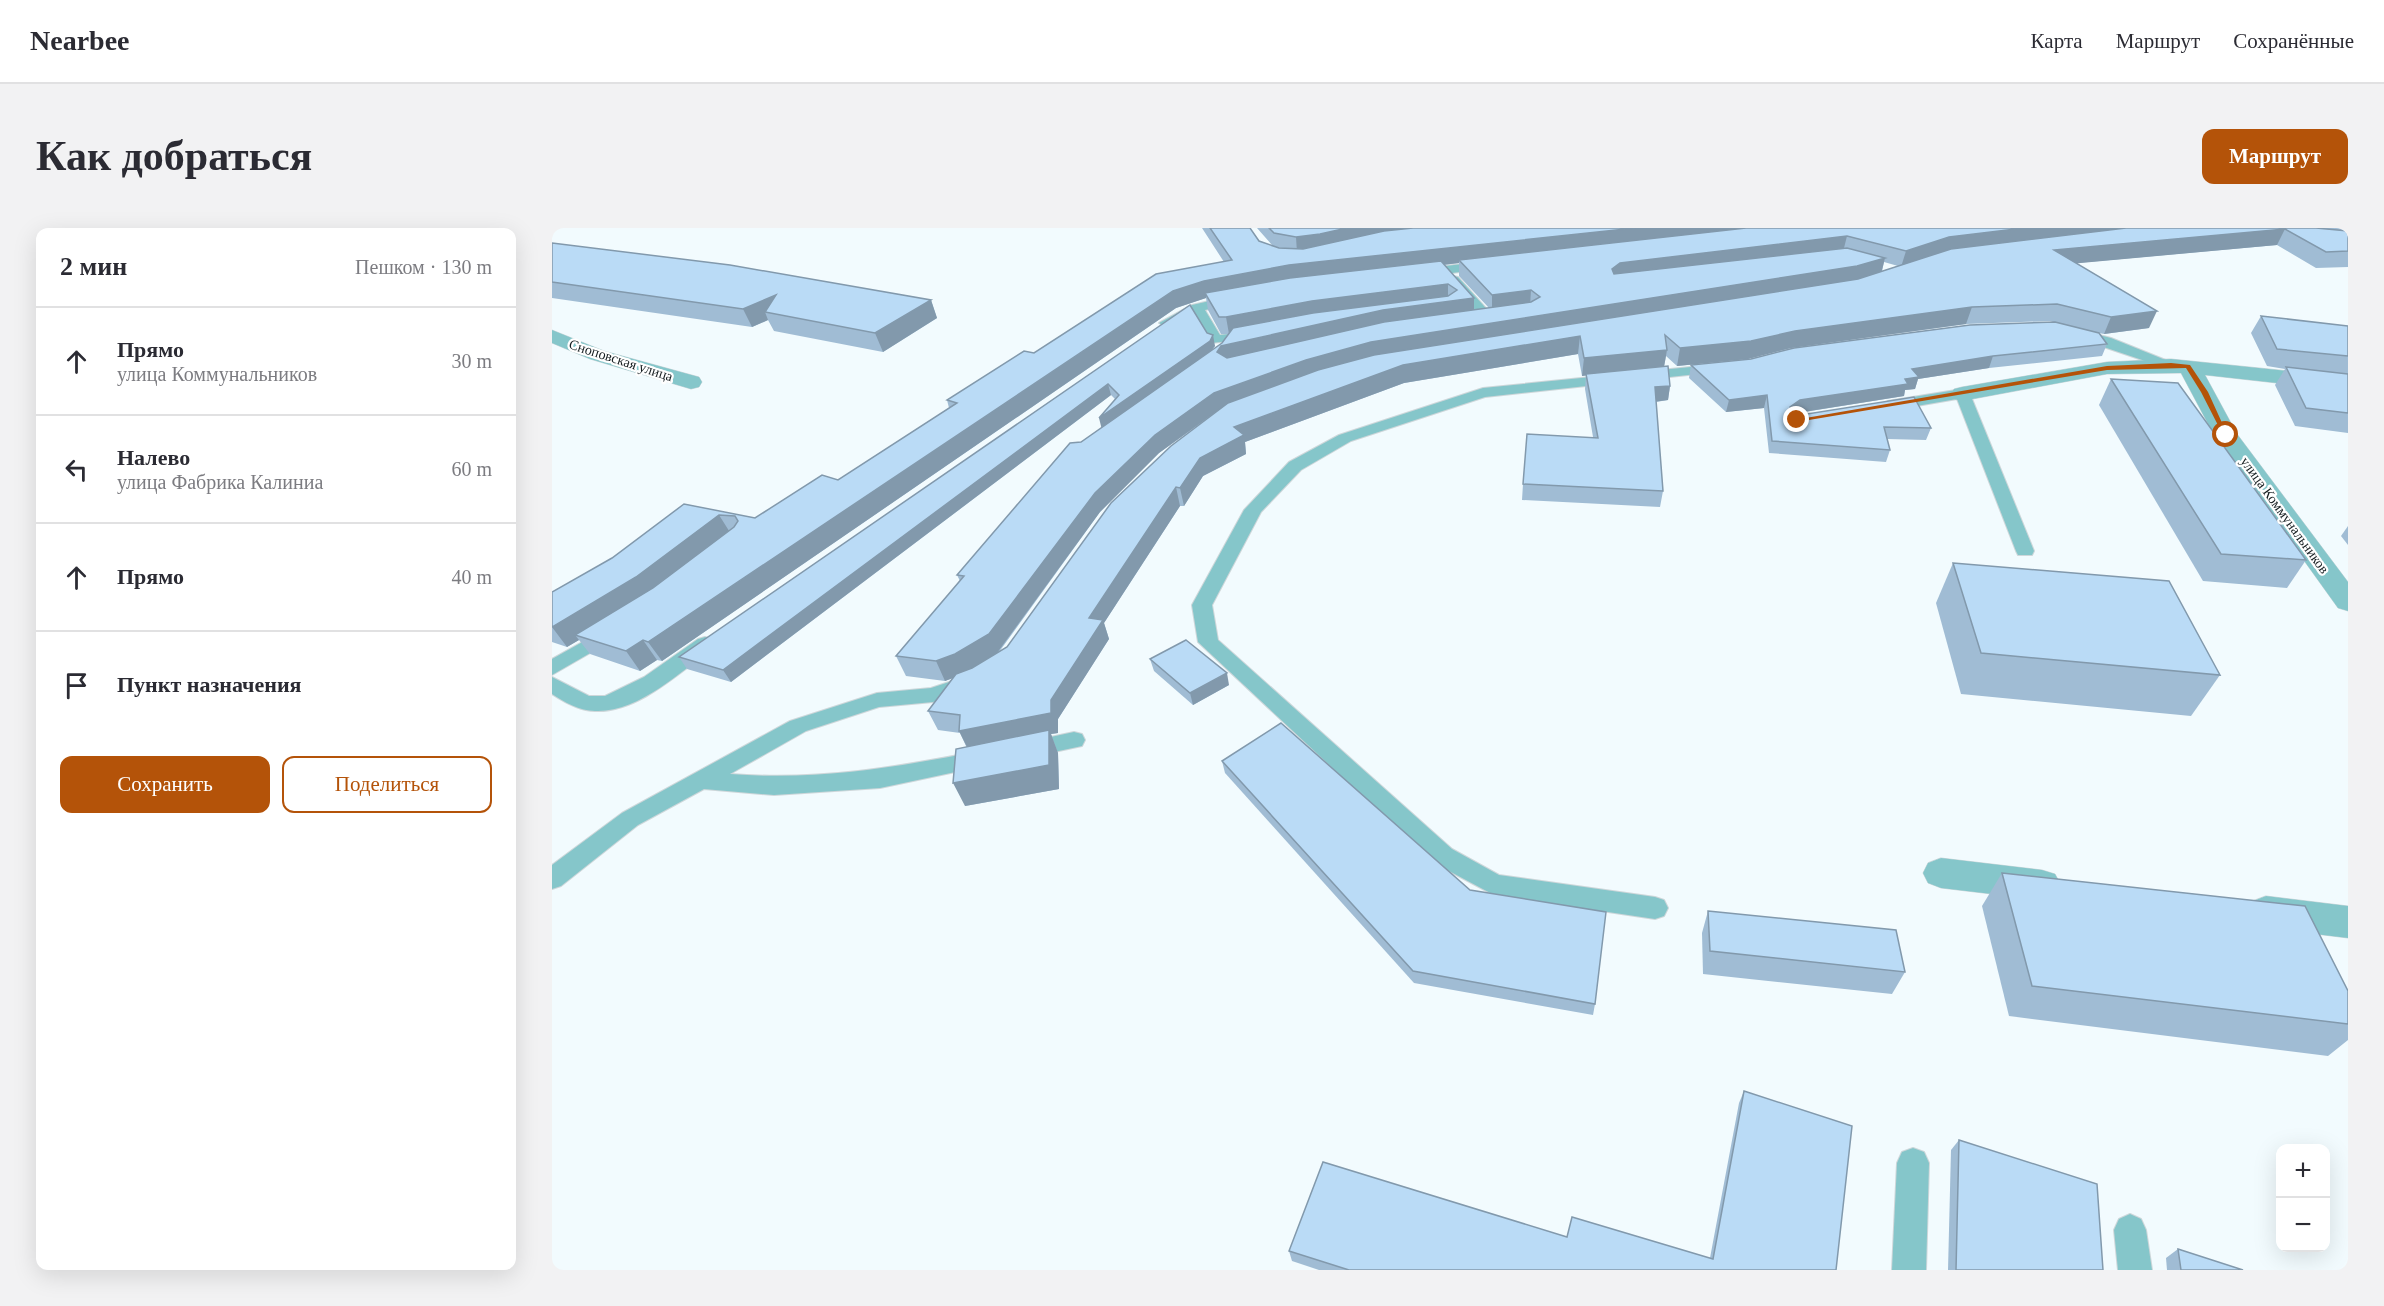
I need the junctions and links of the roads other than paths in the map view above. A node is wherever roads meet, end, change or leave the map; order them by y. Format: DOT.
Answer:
graph roads {
  1 [pos="1500,264"];
  2 [pos="1444,270"];
  3 [pos="1409,274"];
  4 [pos="1249,296"];
  5 [pos="1197,308"];
  6 [pos="1465,321"];
  7 [pos="2061,330"];
  8 [pos="1271,332"];
  9 [pos="1152,333"];
  10 [pos="552,336"];
  11 [pos="1229,340"];
  12 [pos="1218,356"];
  13 [pos="2180,365"];
  14 [pos="1736,366"];
  15 [pos="691,382"];
  16 [pos="2348,384"];
  17 [pos="1962,394"];
  18 [pos="1868,409"];
  19 [pos="2025,551"];
  20 [pos="2348,602"];
  21 [pos="629,620"];
  22 [pos="717,636"];
  23 [pos="552,668"];
  24 [pos="989,671"];
  25 [pos="552,684"];
  26 [pos="1074,740"];
  27 [pos="701,780"];
  28 [pos="1941,873"];
  29 [pos="552,879"];
  30 [pos="2080,890"];
  31 [pos="1655,908"];
  32 [pos="2232,908"];
  33 [pos="2348,922"];
  34 [pos="1913,1163"];
  35 [pos="2130,1230"];
  36 [pos="1909,1270"];
  37 [pos="2135,1270"];
  1 -- 2 [label="lane"];
  2 -- 3 [label="lane"];
  2 -- 6 [label="lane"];
  4 -- 5 [label="lane"];
  5 -- 9 [label="lane"];
  5 -- 11 [label="lane"];
  7 -- 13 [label="lane"];
  8 -- 11 [label="lane"];
  10 -- 15 [label="street, Сноповская улица"];
  11 -- 12 [label="lane"];
  13 -- 16 [label="street"];
  13 -- 17 [label="street"];
  13 -- 20 [label="street, улица Коммунальников"];
  14 -- 31 [label="lane"];
  17 -- 18 [label="lane"];
  17 -- 19 [label="lane"];
  21 -- 23 [label="lane"];
  22 -- 25 [label="lane"];
  24 -- 27 [label="lane"];
  26 -- 27 [label="lane"];
  27 -- 29 [label="lane"];
  28 -- 30 [label="street"];
  32 -- 33 [label="street"];
  34 -- 36 [label="lane"];
  35 -- 37 [label="lane"];
}
